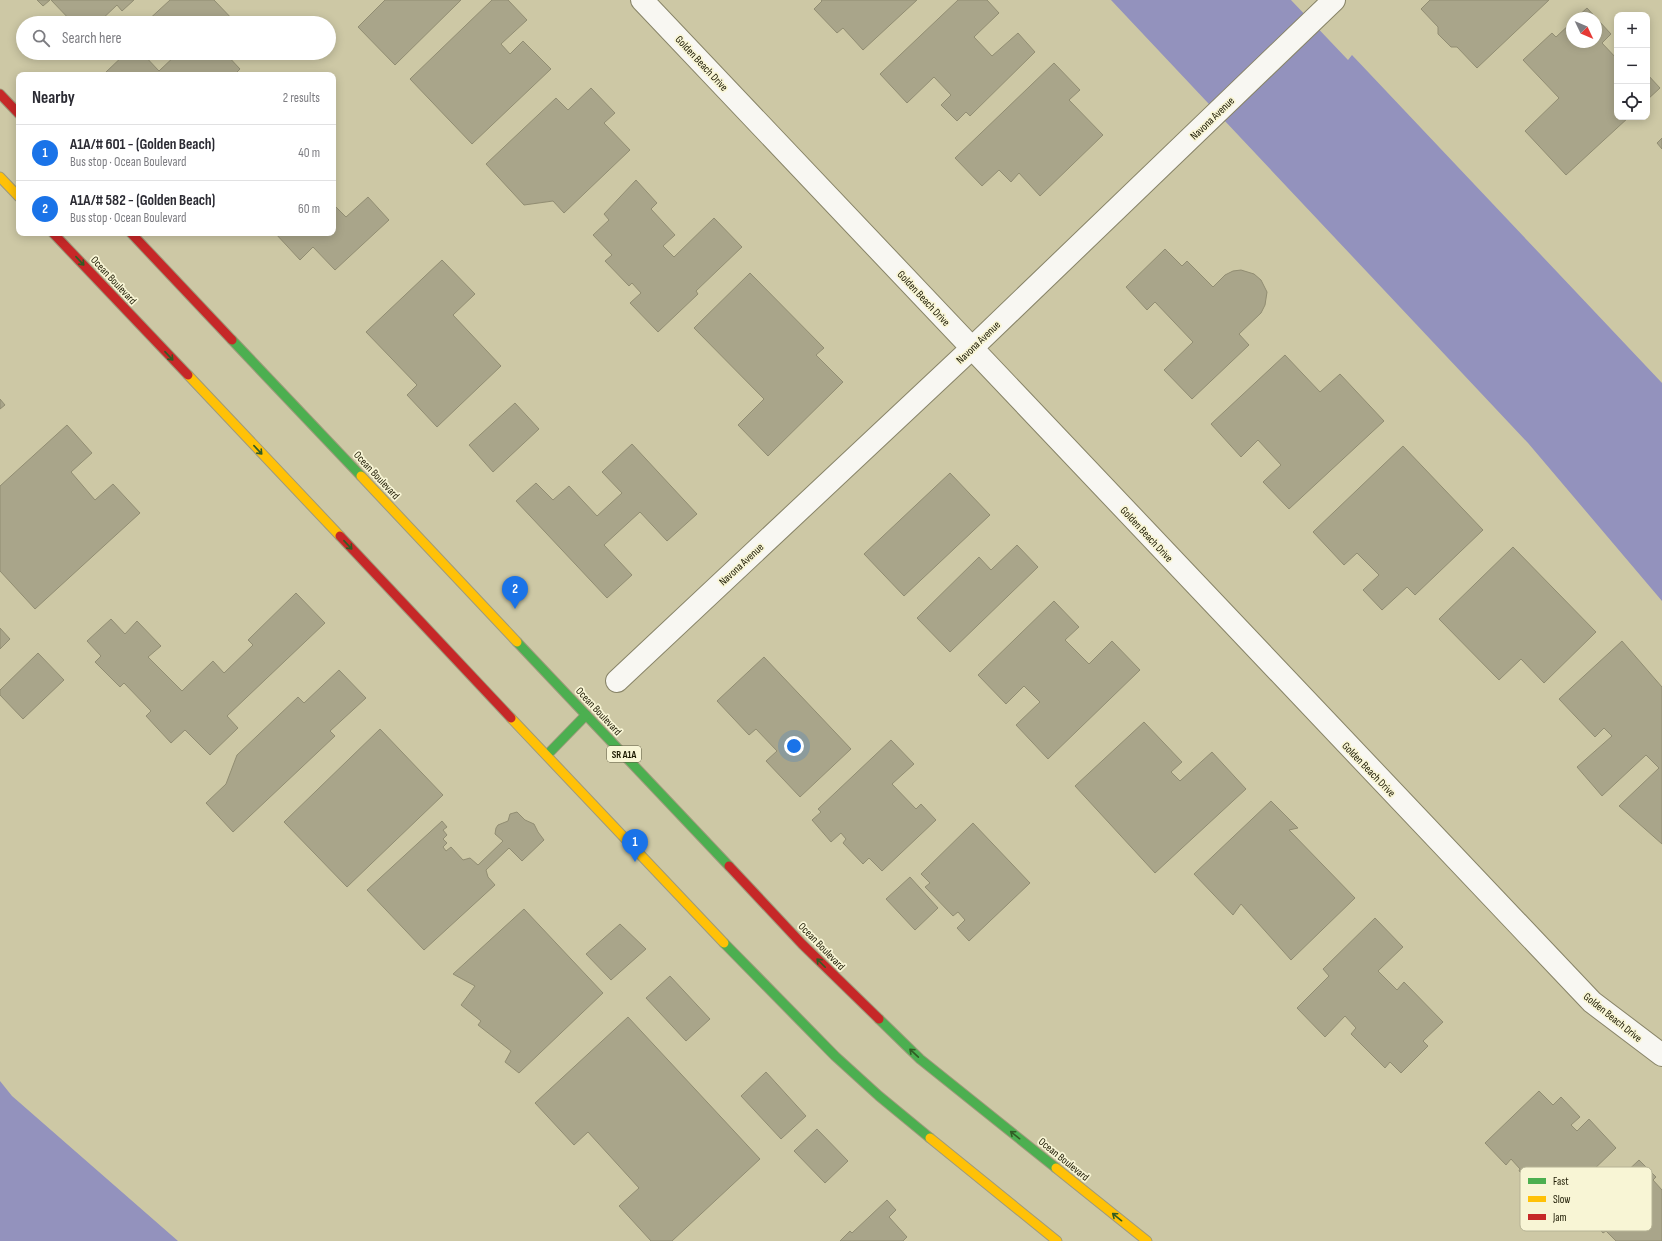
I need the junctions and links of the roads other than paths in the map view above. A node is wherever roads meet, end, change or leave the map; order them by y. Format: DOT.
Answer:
graph roads {
  1 [pos="642,0"];
  2 [pos="1328,6"];
  3 [pos="0,94"];
  4 [pos="16,111"];
  5 [pos="0,177"];
  6 [pos="16,194"];
  7 [pos="56,236"];
  8 [pos="135,236"];
  9 [pos="972,349"];
  10 [pos="617,681"];
  11 [pos="586,714"];
  12 [pos="547,755"];
  13 [pos="1662,1055"];
  14 [pos="1056,1241"];
  15 [pos="1147,1241"];
  1 -- 9 [label="street, Golden Beach Drive"];
  2 -- 9 [label="street, Navona Avenue"];
  3 -- 4 [label="main road"];
  5 -- 6 [label="main road"];
  7 -- 12 [label="main road, Ocean Boulevard, one-way"];
  8 -- 11 [label="main road, Ocean Boulevard / SR A1A"];
  9 -- 10 [label="street, Navona Avenue"];
  9 -- 13 [label="street, Golden Beach Drive"];
  11 -- 12 [label="main road"];
  15 -- 11 [label="main road, Ocean Boulevard / SR A1A, one-way"];
  12 -- 14 [label="main road, Ocean Boulevard"];
}
